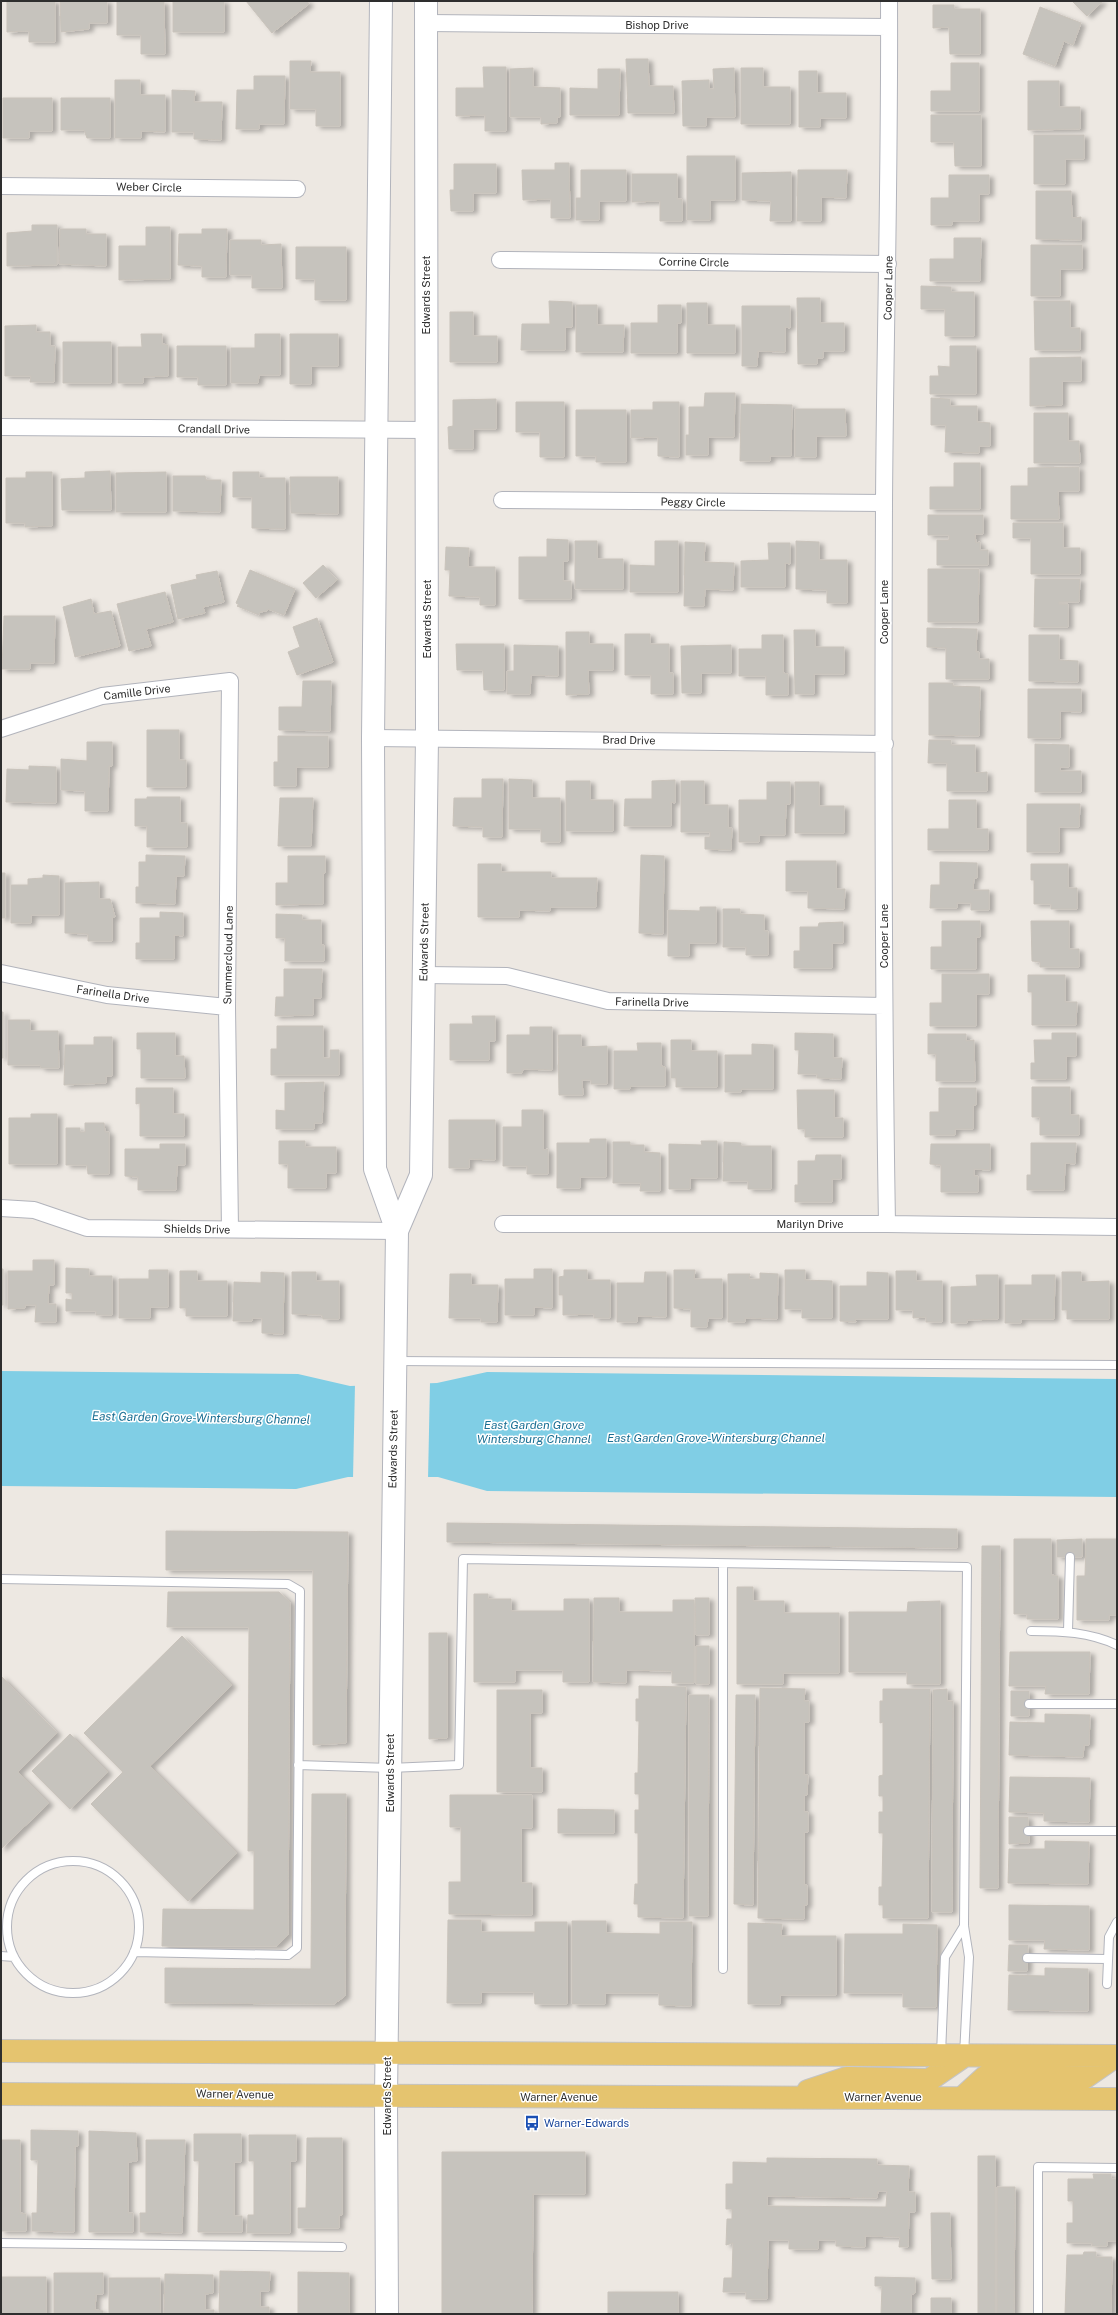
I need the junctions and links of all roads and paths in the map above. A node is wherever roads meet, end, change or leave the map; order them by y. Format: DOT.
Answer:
graph roads {
  1 [pos="381,1"];
  2 [pos="426,1"];
  3 [pos="889,1"];
  4 [pos="426,23"];
  5 [pos="889,27"];
  6 [pos="1,186"];
  7 [pos="297,189"];
  8 [pos="500,260"];
  9 [pos="888,264"];
  10 [pos="1,427"];
  11 [pos="376,430"];
  12 [pos="426,430"];
  13 [pos="502,500"];
  14 [pos="884,503"];
  15 [pos="230,681"];
  16 [pos="1,729"];
  17 [pos="373,738"];
  18 [pos="427,738"];
  19 [pos="885,744"];
  20 [pos="1,974"];
  21 [pos="424,975"];
  22 [pos="884,1006"];
  23 [pos="227,1007"];
  24 [pos="1,1208"];
  25 [pos="503,1224"];
  26 [pos="887,1224"];
  27 [pos="1117,1226"];
  28 [pos="230,1229"];
  29 [pos="396,1231"];
  30 [pos="1117,1365"];
  31 [pos="394,1366"];
  32 [pos="1070,1557"];
  33 [pos="723,1564"];
  34 [pos="1,1579"];
  35 [pos="1031,1631"];
  36 [pos="1068,1631"];
  37 [pos="1117,1645"];
  38 [pos="1029,1704"];
  39 [pos="1117,1704"];
  40 [pos="298,1765"];
  41 [pos="390,1768"];
  42 [pos="1028,1831"];
  43 [pos="1117,1831"];
  44 [pos="1117,1922"];
  45 [pos="964,1926"];
  46 [pos="134,1952"];
  47 [pos="1,1956"];
  48 [pos="14,1957"];
  49 [pos="1027,1958"];
  50 [pos="1108,1958"];
  51 [pos="723,1969"];
  52 [pos="1107,1984"];
  53 [pos="1,2051"];
  54 [pos="387,2054"];
  55 [pos="941,2056"];
  56 [pos="964,2056"];
  57 [pos="1116,2056"];
  58 [pos="1,2094"];
  59 [pos="386,2097"];
  60 [pos="790,2097"];
  61 [pos="962,2098"];
  62 [pos="1117,2099"];
  63 [pos="1117,2168"];
  64 [pos="1,2243"];
  65 [pos="342,2247"];
  66 [pos="387,2314"];
  67 [pos="1038,2314"];
  1 -- 11 [label="main road, Edwards Street"];
  2 -- 4 [label="main road, Edwards Street"];
  3 -- 5 [label="street, Cooper Lane"];
  4 -- 5 [label="street, Bishop Drive"];
  4 -- 12 [label="main road, Edwards Street"];
  5 -- 9 [label="street, Cooper Lane"];
  6 -- 7 [label="street, Weber Circle"];
  8 -- 9 [label="street, Corrine Circle"];
  9 -- 14 [label="street, Cooper Lane"];
  10 -- 11 [label="street, Crandall Drive"];
  11 -- 12 [label="street, Crandall Drive"];
  11 -- 17 [label="main road, Edwards Street"];
  12 -- 18 [label="main road, Edwards Street"];
  13 -- 14 [label="street, Peggy Circle"];
  14 -- 19 [label="street, Cooper Lane"];
  15 -- 16 [label="street, Camille Drive"];
  15 -- 23 [label="street, Summercloud Lane"];
  17 -- 18 [label="street, Brad Drive"];
  17 -- 29 [label="main road, Edwards Street"];
  18 -- 19 [label="street, Brad Drive"];
  18 -- 21 [label="main road, Edwards Street"];
  19 -- 22 [label="street, Cooper Lane"];
  20 -- 23 [label="street, Farinella Drive"];
  21 -- 22 [label="street, Farinella Drive"];
  21 -- 29 [label="main road, Edwards Street"];
  22 -- 26 [label="street, Cooper Lane"];
  23 -- 28 [label="street, Summercloud Lane"];
  24 -- 28 [label="street, Shields Drive"];
  25 -- 26 [label="street, Marilyn Drive"];
  26 -- 27 [label="street, Marilyn Drive"];
  28 -- 29 [label="street, Shields Drive"];
  29 -- 31 [label="main road, Edwards Street"];
  30 -- 31 [label="lane"];
  31 -- 41 [label="main road, Edwards Street"];
  32 -- 36 [label="lane"];
  33 -- 41 [label="lane"];
  33 -- 45 [label="lane"];
  33 -- 51 [label="lane"];
  34 -- 40 [label="lane"];
  35 -- 36 [label="lane"];
  36 -- 37 [label="lane"];
  38 -- 39 [label="lane"];
  40 -- 41 [label="lane"];
  40 -- 46 [label="lane"];
  41 -- 54 [label="main road, Edwards Street"];
  42 -- 43 [label="lane"];
  44 -- 50 [label="lane"];
  45 -- 55 [label="lane"];
  45 -- 56 [label="lane"];
  46 -- 48 [label="lane"];
  46 -- 48 [label="lane"];
  47 -- 48 [label="lane"];
  49 -- 50 [label="lane"];
  50 -- 52 [label="lane"];
  53 -- 54 [label="main road"];
  54 -- 55 [label="main road"];
  54 -- 59 [label="main road, Edwards Street"];
  55 -- 56 [label="main road"];
  56 -- 57 [label="main road"];
  56 -- 60 [label="main road"];
  57 -- 61 [label="main road"];
  58 -- 59 [label="main road, Warner Avenue"];
  59 -- 60 [label="main road, Warner Avenue"];
  59 -- 66 [label="main road, Edwards Street"];
  60 -- 61 [label="main road, Warner Avenue"];
  61 -- 62 [label="main road, Warner Avenue"];
  63 -- 67 [label="lane"];
  64 -- 65 [label="lane"];
}
